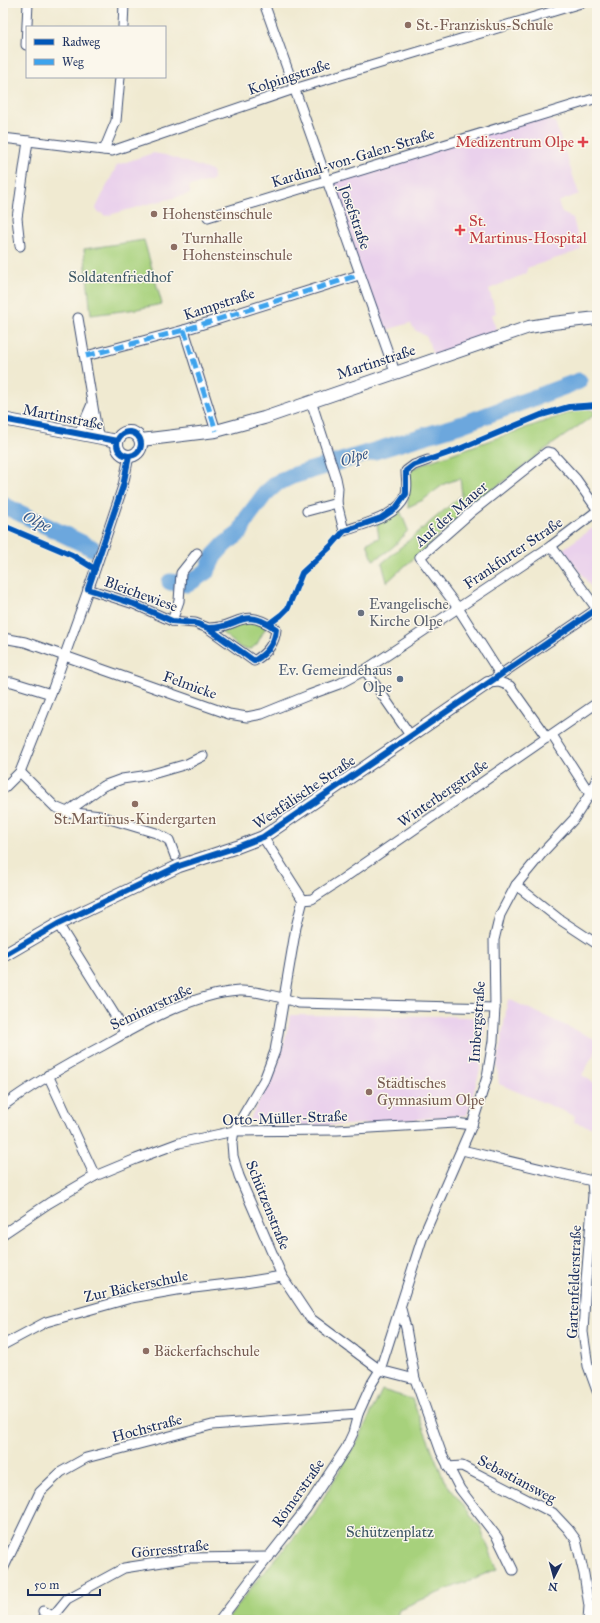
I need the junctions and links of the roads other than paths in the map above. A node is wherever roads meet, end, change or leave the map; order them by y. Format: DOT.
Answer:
graph roads {
  1 [pos="28,3"];
  2 [pos="264,3"];
  3 [pos="581,3"];
  4 [pos="127,4"];
  5 [pos="27,26"];
  6 [pos="123,26"];
  7 [pos="120,78"];
  8 [pos="294,89"];
  9 [pos="597,98"];
  10 [pos="3,138"];
  11 [pos="28,141"];
  12 [pos="104,150"];
  13 [pos="327,180"];
  14 [pos="208,217"];
  15 [pos="20,246"];
  16 [pos="360,276"];
  17 [pos="78,318"];
  18 [pos="597,318"];
  19 [pos="184,330"];
  20 [pos="86,356"];
  21 [pos="395,372"];
  22 [pos="311,401"];
  23 [pos="92,403"];
  24 [pos="3,419"];
  25 [pos="216,431"];
  26 [pos="79,434"];
  27 [pos="98,437"];
  28 [pos="141,440"];
  29 [pos="117,441"];
  30 [pos="129,456"];
  31 [pos="428,460"];
  32 [pos="337,503"];
  33 [pos="597,510"];
  34 [pos="307,511"];
  35 [pos="551,546"];
  36 [pos="197,553"];
  37 [pos="88,589"];
  38 [pos="458,608"];
  39 [pos="597,609"];
  40 [pos="172,621"];
  41 [pos="208,628"];
  42 [pos="3,638"];
  43 [pos="64,656"];
  44 [pos="513,666"];
  45 [pos="364,670"];
  46 [pos="500,674"];
  47 [pos="3,682"];
  48 [pos="488,683"];
  49 [pos="510,686"];
  50 [pos="50,694"];
  51 [pos="597,703"];
  52 [pos="410,736"];
  53 [pos="550,736"];
  54 [pos="203,756"];
  55 [pos="20,772"];
  56 [pos="597,778"];
  57 [pos="3,789"];
  58 [pos="590,794"];
  59 [pos="67,812"];
  60 [pos="263,837"];
  61 [pos="175,856"];
  62 [pos="516,885"];
  63 [pos="303,900"];
  64 [pos="58,924"];
  65 [pos="597,944"];
  66 [pos="3,956"];
  67 [pos="284,998"];
  68 [pos="495,1008"];
  69 [pos="126,1033"];
  70 [pos="48,1075"];
  71 [pos="3,1106"];
  72 [pos="472,1125"];
  73 [pos="234,1131"];
  74 [pos="462,1150"];
  75 [pos="95,1176"];
  76 [pos="594,1177"];
  77 [pos="3,1234"];
  78 [pos="282,1276"];
  79 [pos="401,1309"];
  80 [pos="3,1345"];
  81 [pos="380,1370"];
  82 [pos="415,1379"];
  83 [pos="597,1391"];
  84 [pos="358,1414"];
  85 [pos="448,1467"];
  86 [pos="269,1557"];
  87 [pos="3,1570"];
  88 [pos="513,1570"];
  89 [pos="43,1611"];
  90 [pos="220,1620"];
  91 [pos="588,1620"];
  1 -- 5 [label="street"];
  2 -- 8 [label="street, Josefstraße"];
  3 -- 8 [label="street, Kolpingstraße"];
  4 -- 6 [label="street"];
  7 -- 12 [label="street"];
  8 -- 12 [label="street, Kolpingstraße"];
  8 -- 13 [label="street, Josefstraße"];
  9 -- 13 [label="street, Kardinal-von-Galen-Straße"];
  10 -- 11 [label="street, Kolpingstraße"];
  11 -- 12 [label="street, Kolpingstraße"];
  11 -- 15 [label="street"];
  13 -- 14 [label="street, Kardinal-von-Galen-Straße"];
  13 -- 16 [label="street, Josefstraße"];
  16 -- 19 [label="street, Kampstraße"];
  16 -- 21 [label="street, Josefstraße"];
  17 -- 20 [label="street"];
  18 -- 21 [label="street, Martinstraße"];
  19 -- 20 [label="street, Kampstraße"];
  19 -- 25 [label="street"];
  20 -- 23 [label="street"];
  21 -- 22 [label="street, Martinstraße"];
  22 -- 25 [label="street, Martinstraße"];
  22 -- 32 [label="street"];
  23 -- 26 [label="street"];
  23 -- 27 [label="street"];
  24 -- 26 [label="street, Martinstraße"];
  25 -- 28 [label="street, Martinstraße"];
  26 -- 27 [label="street, Martinstraße"];
  27 -- 29 [label="street, Martinstraße"];
  28 -- 29 [label="street"];
  28 -- 30 [label="street"];
  29 -- 30 [label="street"];
  30 -- 37 [label="street"];
  31 -- 32 [label="street"];
  32 -- 34 [label="street"];
  33 -- 35 [label="street, Frankfurter Straße"];
  33 -- 38 [label="street, Auf der Mauer"];
  35 -- 38 [label="street, Frankfurter Straße"];
  35 -- 39 [label="street"];
  36 -- 40 [label="street"];
  37 -- 40 [label="street, Bleichewiese"];
  37 -- 43 [label="street"];
  38 -- 45 [label="street, Frankfurter Straße"];
  38 -- 46 [label="street"];
  39 -- 44 [label="street, Westfälische Straße"];
  40 -- 41 [label="street, Bleichewiese"];
  41 -- 41 [label="street, Bleichewiese"];
  42 -- 43 [label="street, Felmicke"];
  43 -- 45 [label="street, Felmicke"];
  43 -- 50 [label="street"];
  44 -- 46 [label="street, Westfälische Straße"];
  44 -- 49 [label="street"];
  45 -- 52 [label="street"];
  46 -- 48 [label="street, Westfälische Straße"];
  47 -- 50 [label="street"];
  48 -- 49 [label="street"];
  48 -- 52 [label="street, Westfälische Straße"];
  49 -- 53 [label="street"];
  50 -- 55 [label="street"];
  51 -- 53 [label="street, Winterbergstraße"];
  52 -- 60 [label="street, Westfälische Straße"];
  53 -- 58 [label="street"];
  53 -- 63 [label="street, Winterbergstraße"];
  54 -- 59 [label="street"];
  55 -- 57 [label="street"];
  55 -- 59 [label="street"];
  56 -- 58 [label="street, Imbergstraße"];
  58 -- 62 [label="street, Imbergstraße"];
  59 -- 61 [label="street"];
  60 -- 63 [label="street"];
  60 -- 64 [label="street, Westfälische Straße"];
  62 -- 65 [label="street"];
  62 -- 68 [label="street, Imbergstraße"];
  63 -- 67 [label="street, Schützenstraße"];
  64 -- 66 [label="street, Westfälische Straße"];
  64 -- 69 [label="street"];
  67 -- 68 [label="street, Seminarstraße"];
  67 -- 69 [label="street, Seminarstraße"];
  67 -- 73 [label="street, Schützenstraße"];
  68 -- 72 [label="street, Imbergstraße"];
  69 -- 70 [label="street, Seminarstraße"];
  70 -- 71 [label="street, Seminarstraße"];
  70 -- 75 [label="street"];
  72 -- 73 [label="street, Otto-Müller-Straße"];
  72 -- 74 [label="street, Imbergstraße"];
  73 -- 75 [label="street, Otto-Müller-Straße"];
  73 -- 78 [label="street, Schützenstraße"];
  74 -- 76 [label="street"];
  74 -- 79 [label="street, Imbergstraße"];
  75 -- 77 [label="street, Otto-Müller-Straße"];
  76 -- 83 [label="street, Gartenfelderstraße"];
  78 -- 80 [label="street, Zur Bäckerschule"];
  78 -- 81 [label="street, Schützenstraße"];
  79 -- 81 [label="street, Imbergstraße"];
  79 -- 82 [label="street, Imbergstraße"];
  81 -- 82 [label="street"];
  81 -- 84 [label="street, Römerstraße"];
  82 -- 85 [label="street, Imbergstraße"];
  84 -- 86 [label="street, Römerstraße"];
  84 -- 87 [label="street, Hochstraße"];
  85 -- 88 [label="street, Imbergstraße"];
  85 -- 91 [label="street, Sebastiansweg"];
  86 -- 89 [label="street, Görresstraße"];
  86 -- 90 [label="street, Römerstraße"];
}
